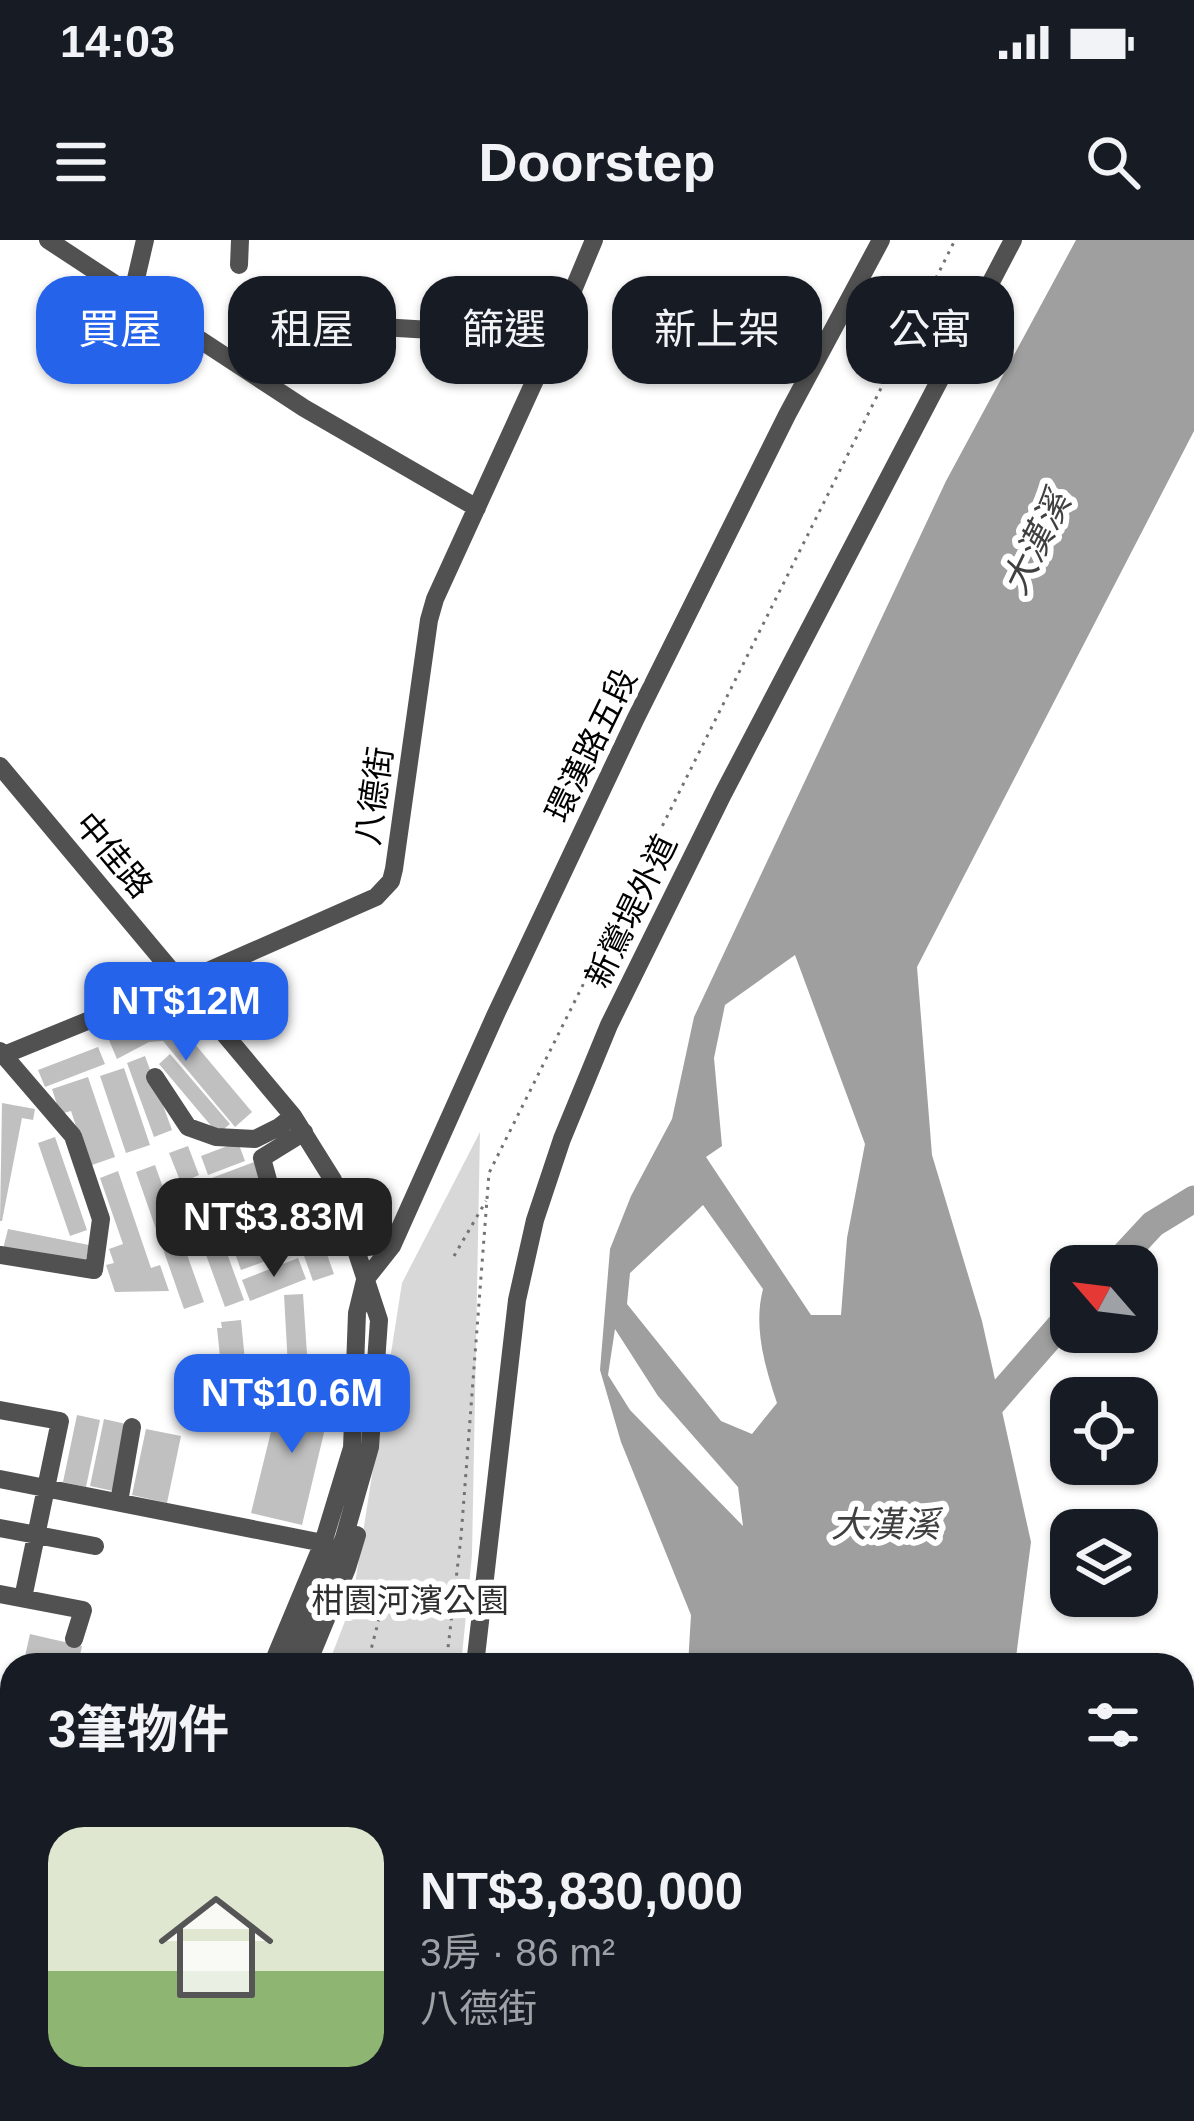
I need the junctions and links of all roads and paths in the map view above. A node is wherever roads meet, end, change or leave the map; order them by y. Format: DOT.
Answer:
graph roads {
  1 [pos="48,240"];
  2 [pos="145,240"];
  3 [pos="241,240"];
  4 [pos="594,240"];
  5 [pos="881,240"];
  6 [pos="1013,240"];
  7 [pos="239,265"];
  8 [pos="101,276"];
  9 [pos="136,276"];
  10 [pos="579,276"];
  11 [pos="204,343"];
  12 [pos="534,384"];
  13 [pos="477,508"];
  14 [pos="0,766"];
  15 [pos="183,982"];
  16 [pos="1,1057"];
  17 [pos="155,1077"];
  18 [pos="298,1124"];
  19 [pos="268,1180"];
  20 [pos="487,1199"];
  21 [pos="0,1255"];
  22 [pos="454,1256"];
  23 [pos="365,1280"];
  24 [pos="0,1410"];
  25 [pos="132,1426"];
  26 [pos="370,1447"];
  27 [pos="0,1479"];
  28 [pos="46,1487"];
  29 [pos="119,1502"];
  30 [pos="0,1528"];
  31 [pos="36,1534"];
  32 [pos="323,1544"];
  33 [pos="95,1546"];
  34 [pos="448,1572"];
  35 [pos="456,1574"];
  36 [pos="0,1594"];
  37 [pos="22,1598"];
  38 [pos="389,1601"];
  39 [pos="74,1639"];
  40 [pos="277,1653"];
  41 [pos="296,1653"];
  42 [pos="312,1653"];
  43 [pos="370,1653"];
  44 [pos="477,1653"];
  1 -- 8 [label="street"];
  2 -- 9 [label="street"];
  3 -- 7 [label="street"];
  4 -- 10 [label="street, 八德街"];
  5 -- 23 [label="street, 環漢路五段"];
  6 -- 44 [label="street, 新鶯堤外道"];
  11 -- 13 [label="street"];
  12 -- 13 [label="street, 八德街"];
  13 -- 15 [label="street, 八德街"];
  14 -- 15 [label="street, 中佳路"];
  15 -- 16 [label="street"];
  15 -- 18 [label="street"];
  16 -- 21 [label="street"];
  17 -- 18 [label="street"];
  18 -- 19 [label="street"];
  18 -- 23 [label="street"];
  20 -- 22 [label="path"];
  23 -- 26 [label="street"];
  23 -- 32 [label="street"];
  24 -- 28 [label="street"];
  25 -- 29 [label="street"];
  26 -- 41 [label="street"];
  26 -- 42 [label="street"];
  27 -- 28 [label="street"];
  28 -- 29 [label="street"];
  28 -- 31 [label="street"];
  29 -- 32 [label="street"];
  30 -- 31 [label="street"];
  31 -- 33 [label="street"];
  31 -- 37 [label="street"];
  32 -- 40 [label="street"];
  34 -- 35 [label="path"];
  36 -- 37 [label="street"];
  37 -- 39 [label="street"];
  38 -- 43 [label="path"];
}
